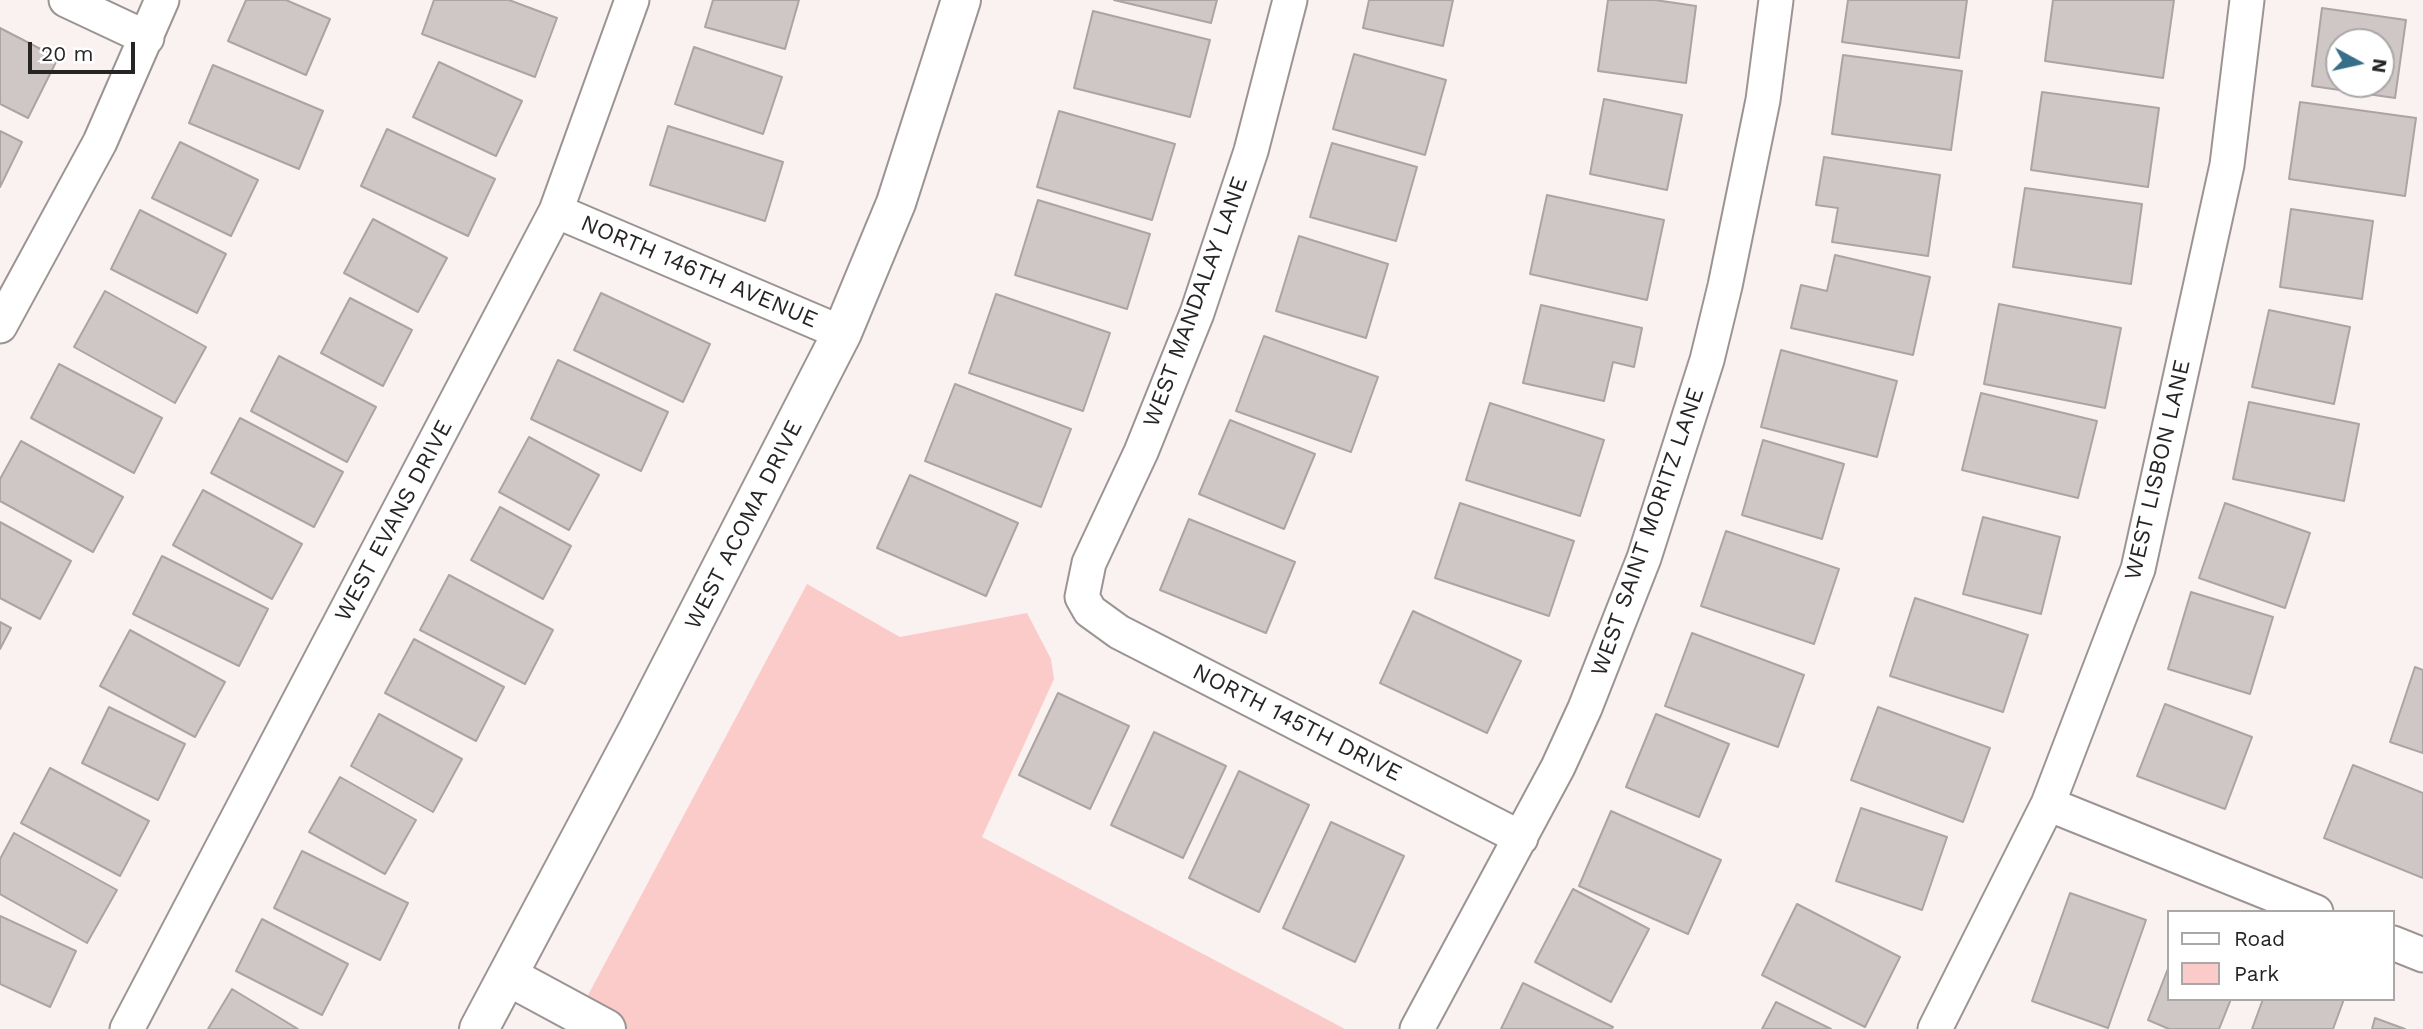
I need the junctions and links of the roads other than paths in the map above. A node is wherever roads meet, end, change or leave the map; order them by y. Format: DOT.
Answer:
graph roads {
  1 [pos="66,0"];
  2 [pos="162,0"];
  3 [pos="632,0"];
  4 [pos="961,0"];
  5 [pos="1290,0"];
  6 [pos="1776,0"];
  7 [pos="2247,0"];
  8 [pos="147,38"];
  9 [pos="556,211"];
  10 [pos="0,326"];
  11 [pos="842,333"];
  12 [pos="1082,597"];
  13 [pos="2048,804"];
  14 [pos="1521,838"];
  15 [pos="2311,910"];
  16 [pos="2395,944"];
  17 [pos="2423,955"];
  18 [pos="508,976"];
  19 [pos="127,1029"];
  20 [pos="479,1029"];
  21 [pos="606,1029"];
  22 [pos="1417,1029"];
  23 [pos="1935,1029"];
  1 -- 8 [label="street"];
  2 -- 8 [label="street"];
  3 -- 9 [label="street, WEST EVANS DRIVE"];
  4 -- 11 [label="street, WEST ACOMA DRIVE"];
  5 -- 12 [label="street, WEST MANDALAY LANE"];
  6 -- 14 [label="street, WEST SAINT MORITZ LANE"];
  7 -- 13 [label="street, WEST LISBON LANE"];
  8 -- 10 [label="street"];
  9 -- 11 [label="street, NORTH 146TH AVENUE"];
  9 -- 19 [label="street, WEST EVANS DRIVE"];
  11 -- 18 [label="street, WEST ACOMA DRIVE"];
  12 -- 14 [label="street, NORTH 145TH DRIVE"];
  13 -- 15 [label="street"];
  13 -- 23 [label="street, WEST LISBON LANE"];
  14 -- 22 [label="street, WEST SAINT MORITZ LANE"];
  16 -- 17 [label="street"];
  18 -- 20 [label="street, WEST ACOMA DRIVE"];
  18 -- 21 [label="street"];
}
